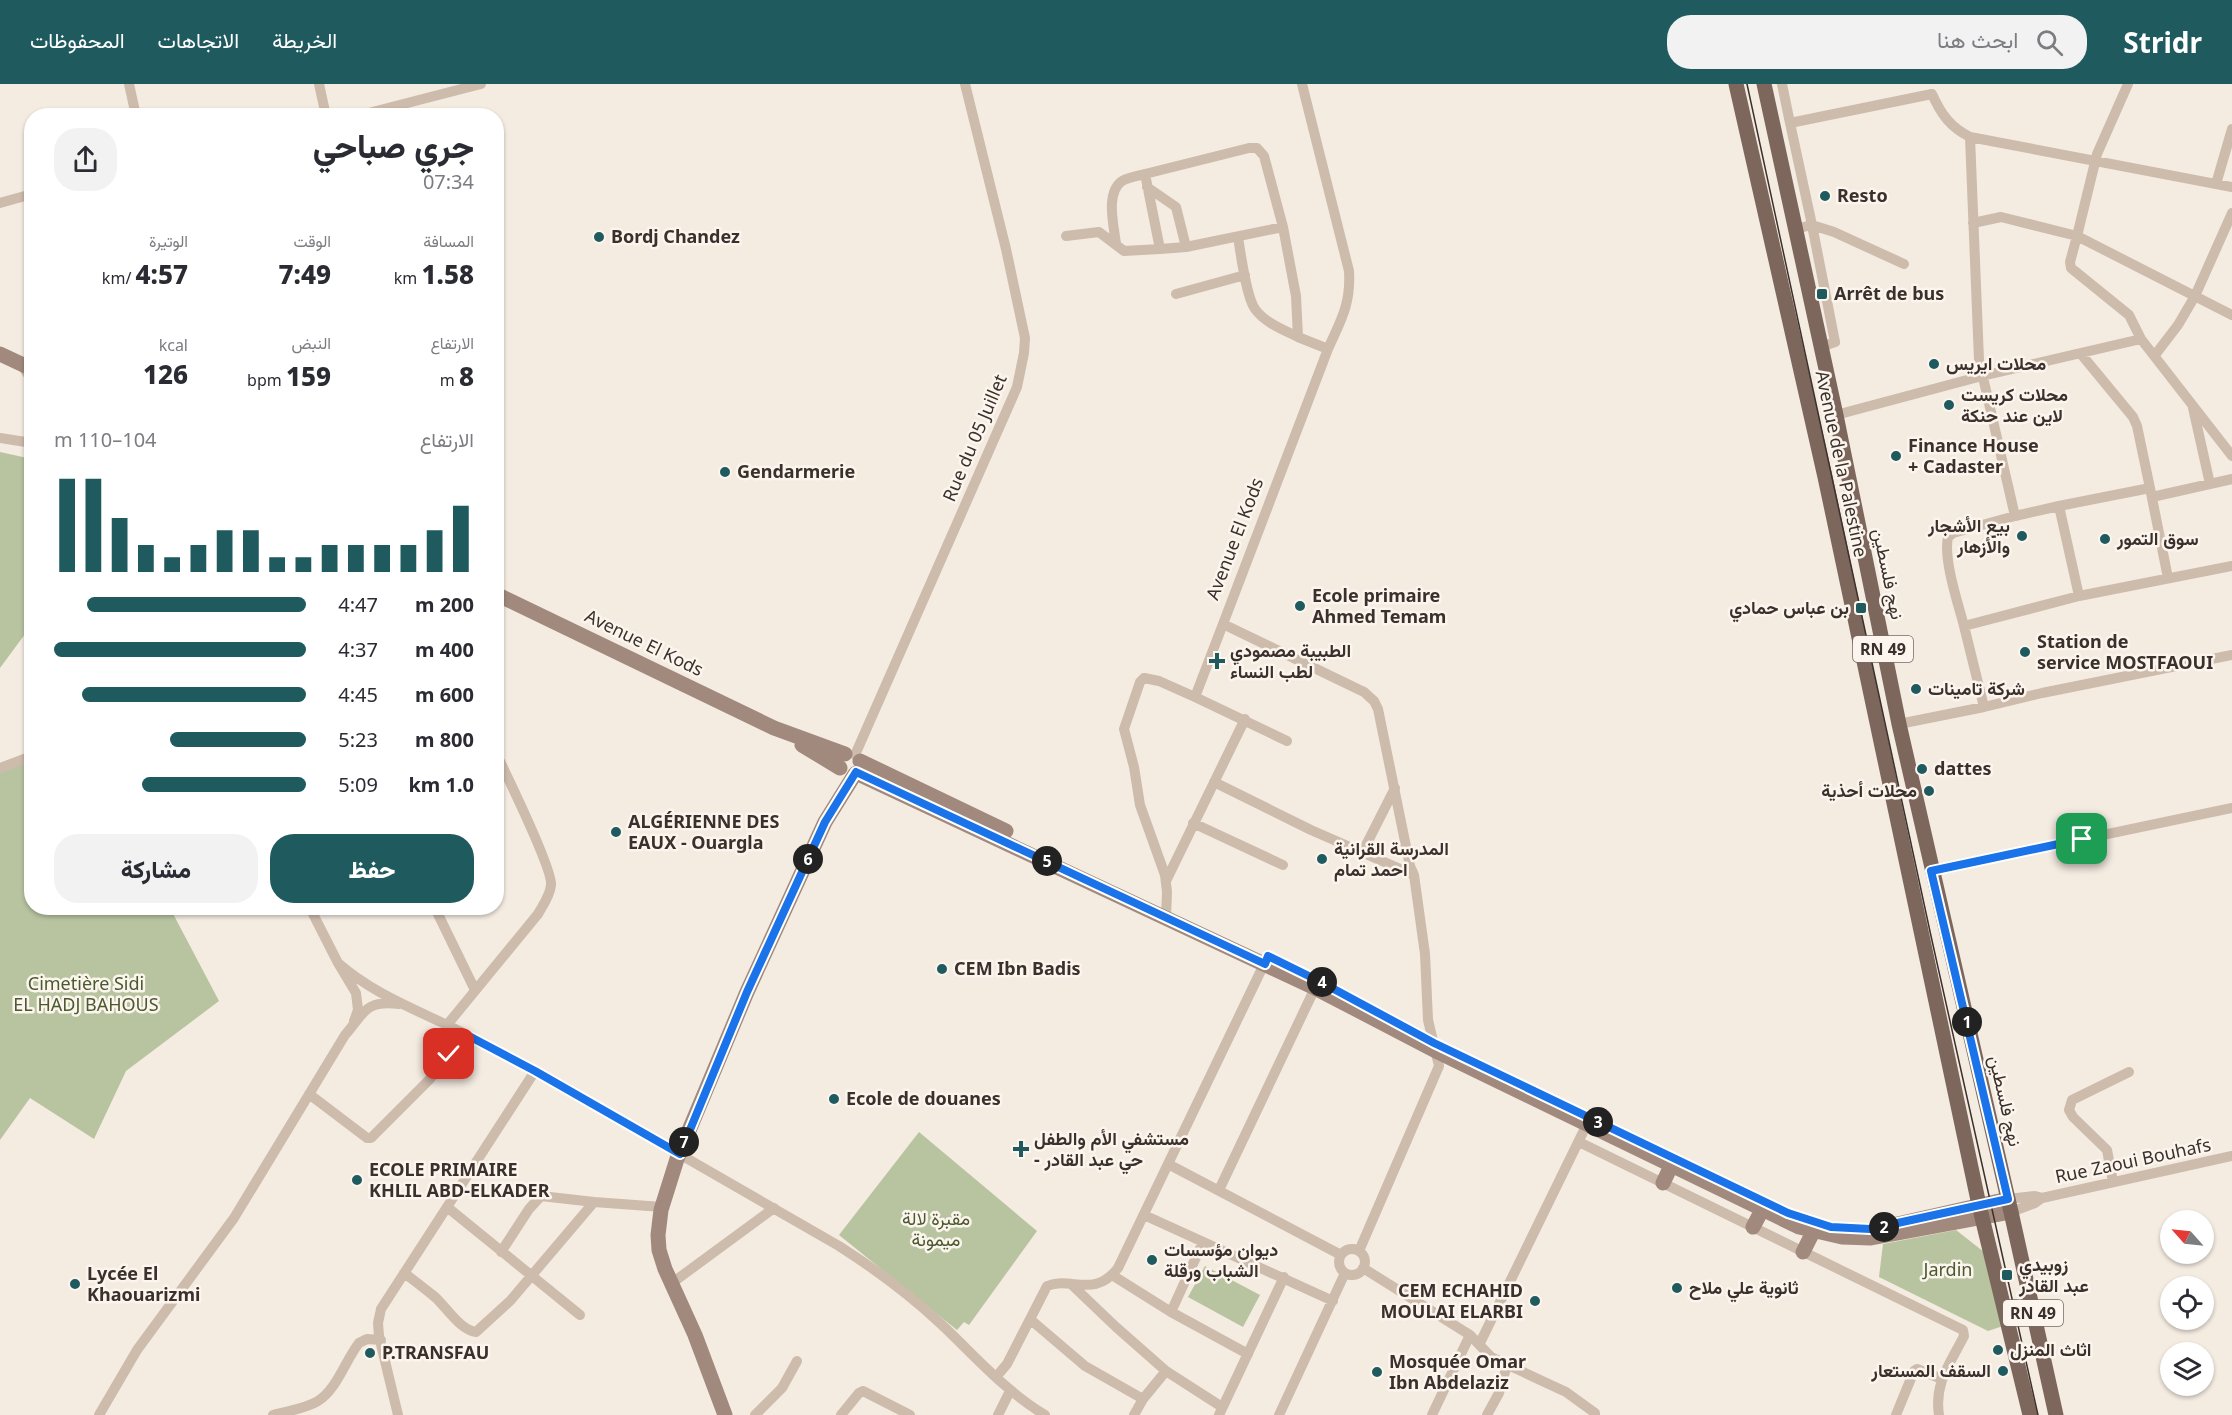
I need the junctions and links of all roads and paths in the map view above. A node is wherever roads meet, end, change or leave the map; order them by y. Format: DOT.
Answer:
graph roads {
  1 [pos="129,84"];
  2 [pos="319,84"];
  3 [pos="481,84"];
  4 [pos="965,84"];
  5 [pos="1302,84"];
  6 [pos="1736,84"];
  7 [pos="1764,84"];
  8 [pos="1782,84"];
  9 [pos="2128,84"];
  10 [pos="1930,89"];
  11 [pos="134,108"];
  12 [pos="324,108"];
  13 [pos="388,108"];
  14 [pos="1790,123"];
  15 [pos="2232,129"];
  16 [pos="1970,136"];
  17 [pos="2095,162"];
  18 [pos="1145,174"];
  19 [pos="2216,184"];
  20 [pos="1147,187"];
  21 [pos="2232,188"];
  22 [pos="24,196"];
  23 [pos="0,203"];
  24 [pos="2232,213"];
  25 [pos="1973,223"];
  26 [pos="1812,225"];
  27 [pos="1283,227"];
  28 [pos="1795,229"];
  29 [pos="1066,236"];
  30 [pos="2077,236"];
  31 [pos="1238,237"];
  32 [pos="1116,244"];
  33 [pos="1186,247"];
  34 [pos="1160,249"];
  35 [pos="1904,264"];
  36 [pos="1245,275"];
  37 [pos="1176,294"];
  38 [pos="2195,296"];
  39 [pos="2232,315"];
  40 [pos="1298,338"];
  41 [pos="2141,339"];
  42 [pos="1821,347"];
  43 [pos="1328,349"];
  44 [pos="0,354"];
  45 [pos="2081,354"];
  46 [pos="2155,355"];
  47 [pos="24,366"];
  48 [pos="1982,376"];
  49 [pos="2192,404"];
  50 [pos="1836,415"];
  51 [pos="0,438"];
  52 [pos="24,442"];
  53 [pos="2232,456"];
  54 [pos="2232,479"];
  55 [pos="2210,484"];
  56 [pos="2151,493"];
  57 [pos="2059,506"];
  58 [pos="2016,516"];
  59 [pos="2232,566"];
  60 [pos="2168,578"];
  61 [pos="2079,596"];
  62 [pos="504,598"];
  63 [pos="1223,624"];
  64 [pos="1964,626"];
  65 [pos="2232,655"];
  66 [pos="1195,697"];
  67 [pos="1984,707"];
  68 [pos="1245,719"];
  69 [pos="1899,724"];
  70 [pos="1287,741"];
  71 [pos="24,759"];
  72 [pos="850,765"];
  73 [pos="0,768"];
  74 [pos="504,771"];
  75 [pos="1214,782"];
  76 [pos="1395,788"];
  77 [pos="2232,808"];
  78 [pos="1193,823"];
  79 [pos="1362,853"];
  80 [pos="1283,865"];
  81 [pos="1931,871"];
  82 [pos="1414,875"];
  83 [pos="1166,881"];
  84 [pos="1166,912"];
  85 [pos="314,915"];
  86 [pos="438,915"];
  87 [pos="1267,960"];
  88 [pos="338,963"];
  89 [pos="1315,988"];
  90 [pos="475,990"];
  91 [pos="399,1004"];
  92 [pos="447,1025"];
  93 [pos="352,1027"];
  94 [pos="465,1034"];
  95 [pos="1436,1048"];
  96 [pos="535,1071"];
  97 [pos="2129,1072"];
  98 [pos="309,1095"];
  99 [pos="1587,1125"];
  100 [pos="1579,1142"];
  101 [pos="680,1154"];
  102 [pos="2232,1156"];
  103 [pos="1168,1164"];
  104 [pos="1671,1166"];
  105 [pos="2113,1182"];
  106 [pos="1663,1183"];
  107 [pos="1219,1190"];
  108 [pos="594,1202"];
  109 [pos="2010,1205"];
  110 [pos="447,1207"];
  111 [pos="663,1207"];
  112 [pos="774,1208"];
  113 [pos="1762,1210"];
  114 [pos="1981,1211"];
  115 [pos="1144,1215"];
  116 [pos="1753,1227"];
  117 [pos="1813,1232"];
  118 [pos="1203,1242"];
  119 [pos="501,1251"];
  120 [pos="1359,1251"];
  121 [pos="1803,1252"];
  122 [pos="1341,1255"];
  123 [pos="1363,1268"];
  124 [pos="404,1273"];
  125 [pos="1346,1273"];
  126 [pos="1112,1275"];
  127 [pos="532,1276"];
  128 [pos="1284,1277"];
  129 [pos="672,1283"];
  130 [pos="1072,1285"];
  131 [pos="1333,1300"];
  132 [pos="1171,1311"];
  133 [pos="580,1315"];
  134 [pos="1030,1320"];
  135 [pos="1470,1335"];
  136 [pos="381,1340"];
  137 [pos="1480,1343"];
  138 [pos="1248,1354"];
  139 [pos="797,1361"];
  140 [pos="1507,1365"];
  141 [pos="1166,1371"];
  142 [pos="996,1377"];
  143 [pos="1942,1379"];
  144 [pos="1010,1391"];
  145 [pos="1143,1399"];
  146 [pos="1220,1411"];
  147 [pos="1596,1414"];
  148 [pos="99,1415"];
  149 [pos="273,1415"];
  150 [pos="398,1415"];
  151 [pos="725,1415"];
  152 [pos="755,1415"];
  153 [pos="841,1415"];
  154 [pos="910,1415"];
  155 [pos="998,1415"];
  156 [pos="1045,1415"];
  157 [pos="1134,1415"];
  158 [pos="1279,1415"];
  159 [pos="1432,1415"];
  160 [pos="1487,1415"];
  161 [pos="1896,1415"];
  162 [pos="1939,1415"];
  163 [pos="2030,1415"];
  164 [pos="2056,1415"];
  1 -- 11 [label="street"];
  2 -- 12 [label="street"];
  3 -- 13 [label="street"];
  4 -- 72 [label="street, Rue du 05 Juillet"];
  5 -- 43 [label="street, Avenue El Kods"];
  6 -- 114 [label="main road, Avenue de la Palestine / RN 49"];
  7 -- 28 [label="main road, نهج فلسطين / RN 49"];
  8 -- 14 [label="street"];
  9 -- 17 [label="street"];
  10 -- 14 [label="street"];
  10 -- 16 [label="street"];
  14 -- 26 [label="street"];
  15 -- 19 [label="street"];
  16 -- 17 [label="street"];
  16 -- 25 [label="street"];
  17 -- 19 [label="street"];
  17 -- 30 [label="street"];
  18 -- 20 [label="street"];
  18 -- 27 [label="street"];
  18 -- 32 [label="street"];
  19 -- 21 [label="street"];
  20 -- 33 [label="street"];
  20 -- 34 [label="street"];
  22 -- 23 [label="street"];
  24 -- 38 [label="street"];
  25 -- 30 [label="street"];
  25 -- 48 [label="street"];
  26 -- 28 [label="street"];
  26 -- 35 [label="street"];
  26 -- 42 [label="street"];
  27 -- 31 [label="street"];
  27 -- 40 [label="street"];
  28 -- 42 [label="main road, نهج فلسطين / RN 49"];
  29 -- 32 [label="street"];
  30 -- 38 [label="street"];
  30 -- 41 [label="street"];
  31 -- 33 [label="street"];
  31 -- 36 [label="street"];
  32 -- 34 [label="street"];
  33 -- 34 [label="street"];
  36 -- 37 [label="street"];
  36 -- 40 [label="street"];
  38 -- 39 [label="street"];
  38 -- 46 [label="street"];
  40 -- 43 [label="street"];
  41 -- 45 [label="street"];
  41 -- 46 [label="street"];
  42 -- 50 [label="main road, نهج فلسطين / RN 49"];
  43 -- 63 [label="street, Avenue El Kods"];
  44 -- 47 [label="main road"];
  45 -- 48 [label="street"];
  45 -- 56 [label="street"];
  46 -- 49 [label="street"];
  48 -- 50 [label="street"];
  48 -- 58 [label="street"];
  49 -- 53 [label="street"];
  49 -- 55 [label="street"];
  50 -- 69 [label="main road, نهج فلسطين / RN 49"];
  51 -- 52 [label="street"];
  54 -- 55 [label="street"];
  55 -- 56 [label="street"];
  56 -- 57 [label="street"];
  56 -- 60 [label="street"];
  57 -- 58 [label="street"];
  57 -- 61 [label="street"];
  58 -- 64 [label="street"];
  59 -- 60 [label="street"];
  60 -- 61 [label="street"];
  61 -- 64 [label="street"];
  62 -- 72 [label="main road, Avenue El Kods"];
  63 -- 66 [label="street"];
  63 -- 76 [label="street, Avenue El Kods"];
  64 -- 67 [label="street"];
  65 -- 67 [label="street"];
  66 -- 68 [label="street"];
  66 -- 83 [label="street"];
  67 -- 69 [label="street"];
  68 -- 70 [label="street"];
  68 -- 75 [label="street"];
  69 -- 81 [label="main road, نهج فلسطين / RN 49"];
  71 -- 73 [label="street"];
  72 -- 84 [label="main road, Avenue El Kods"];
  72 -- 101 [label="main road"];
  74 -- 90 [label="street"];
  75 -- 78 [label="street"];
  75 -- 79 [label="street"];
  76 -- 79 [label="street"];
  76 -- 82 [label="street, Avenue El Kods"];
  77 -- 81 [label="street"];
  78 -- 80 [label="street"];
  78 -- 83 [label="street"];
  79 -- 82 [label="street"];
  81 -- 109 [label="main road, نهج فلسطين / RN 49"];
  82 -- 95 [label="street, Avenue El Kods"];
  83 -- 84 [label="street"];
  84 -- 87 [label="main road, Avenue El Kods"];
  85 -- 88 [label="street"];
  86 -- 90 [label="street"];
  87 -- 89 [label="main road, Avenue El Kods"];
  87 -- 95 [label="main road, Avenue El Kods"];
  87 -- 103 [label="street"];
  88 -- 91 [label="street"];
  88 -- 93 [label="street"];
  89 -- 95 [label="main road, Avenue El Kods"];
  89 -- 107 [label="street"];
  90 -- 92 [label="street"];
  91 -- 92 [label="street"];
  91 -- 93 [label="street"];
  92 -- 94 [label="street"];
  93 -- 98 [label="street"];
  94 -- 96 [label="street"];
  94 -- 98 [label="street"];
  95 -- 99 [label="main road"];
  95 -- 114 [label="main road"];
  95 -- 120 [label="street"];
  96 -- 101 [label="street"];
  96 -- 110 [label="street"];
  97 -- 105 [label="street"];
  98 -- 148 [label="street"];
  99 -- 100 [label="street"];
  99 -- 104 [label="main road"];
  100 -- 106 [label="street"];
  100 -- 137 [label="street"];
  101 -- 111 [label="main road"];
  101 -- 112 [label="street"];
  102 -- 105 [label="street, Rue Zaoui Bouhafs"];
  103 -- 107 [label="street"];
  103 -- 115 [label="street"];
  104 -- 106 [label="main road"];
  104 -- 113 [label="main road"];
  105 -- 109 [label="street, Rue Zaoui Bouhafs"];
  106 -- 116 [label="street"];
  107 -- 122 [label="street"];
  108 -- 111 [label="street"];
  108 -- 119 [label="street"];
  108 -- 127 [label="street"];
  109 -- 114 [label="main road"];
  109 -- 164 [label="main road, RN 49"];
  110 -- 119 [label="street"];
  110 -- 124 [label="street"];
  111 -- 129 [label="main road"];
  112 -- 129 [label="street"];
  112 -- 142 [label="street"];
  113 -- 116 [label="main road"];
  113 -- 117 [label="main road"];
  114 -- 117 [label="main road"];
  114 -- 163 [label="main road, RN 49"];
  115 -- 118 [label="street"];
  115 -- 126 [label="street"];
  116 -- 121 [label="street"];
  117 -- 121 [label="main road"];
  118 -- 128 [label="street"];
  118 -- 132 [label="street"];
  119 -- 127 [label="street"];
  120 -- 122 [label="street"];
  120 -- 123 [label="street"];
  121 -- 143 [label="street"];
  122 -- 125 [label="street"];
  123 -- 125 [label="street"];
  123 -- 135 [label="street"];
  124 -- 127 [label="street"];
  124 -- 136 [label="street"];
  125 -- 131 [label="street"];
  126 -- 130 [label="street"];
  126 -- 132 [label="street"];
  127 -- 133 [label="street"];
  128 -- 131 [label="street"];
  128 -- 138 [label="street"];
  129 -- 151 [label="main road"];
  130 -- 134 [label="street"];
  130 -- 141 [label="street"];
  131 -- 158 [label="street"];
  132 -- 138 [label="street"];
  134 -- 142 [label="street"];
  134 -- 145 [label="street"];
  135 -- 137 [label="street"];
  135 -- 159 [label="street"];
  136 -- 149 [label="street"];
  136 -- 150 [label="street"];
  137 -- 140 [label="street"];
  138 -- 146 [label="street"];
  139 -- 152 [label="street"];
  140 -- 147 [label="street"];
  140 -- 160 [label="street"];
  141 -- 145 [label="street"];
  141 -- 146 [label="street"];
  142 -- 144 [label="street"];
  143 -- 161 [label="street"];
  143 -- 162 [label="street"];
  144 -- 155 [label="street"];
  144 -- 156 [label="street"];
  145 -- 157 [label="street"];
  153 -- 154 [label="street"];
}
